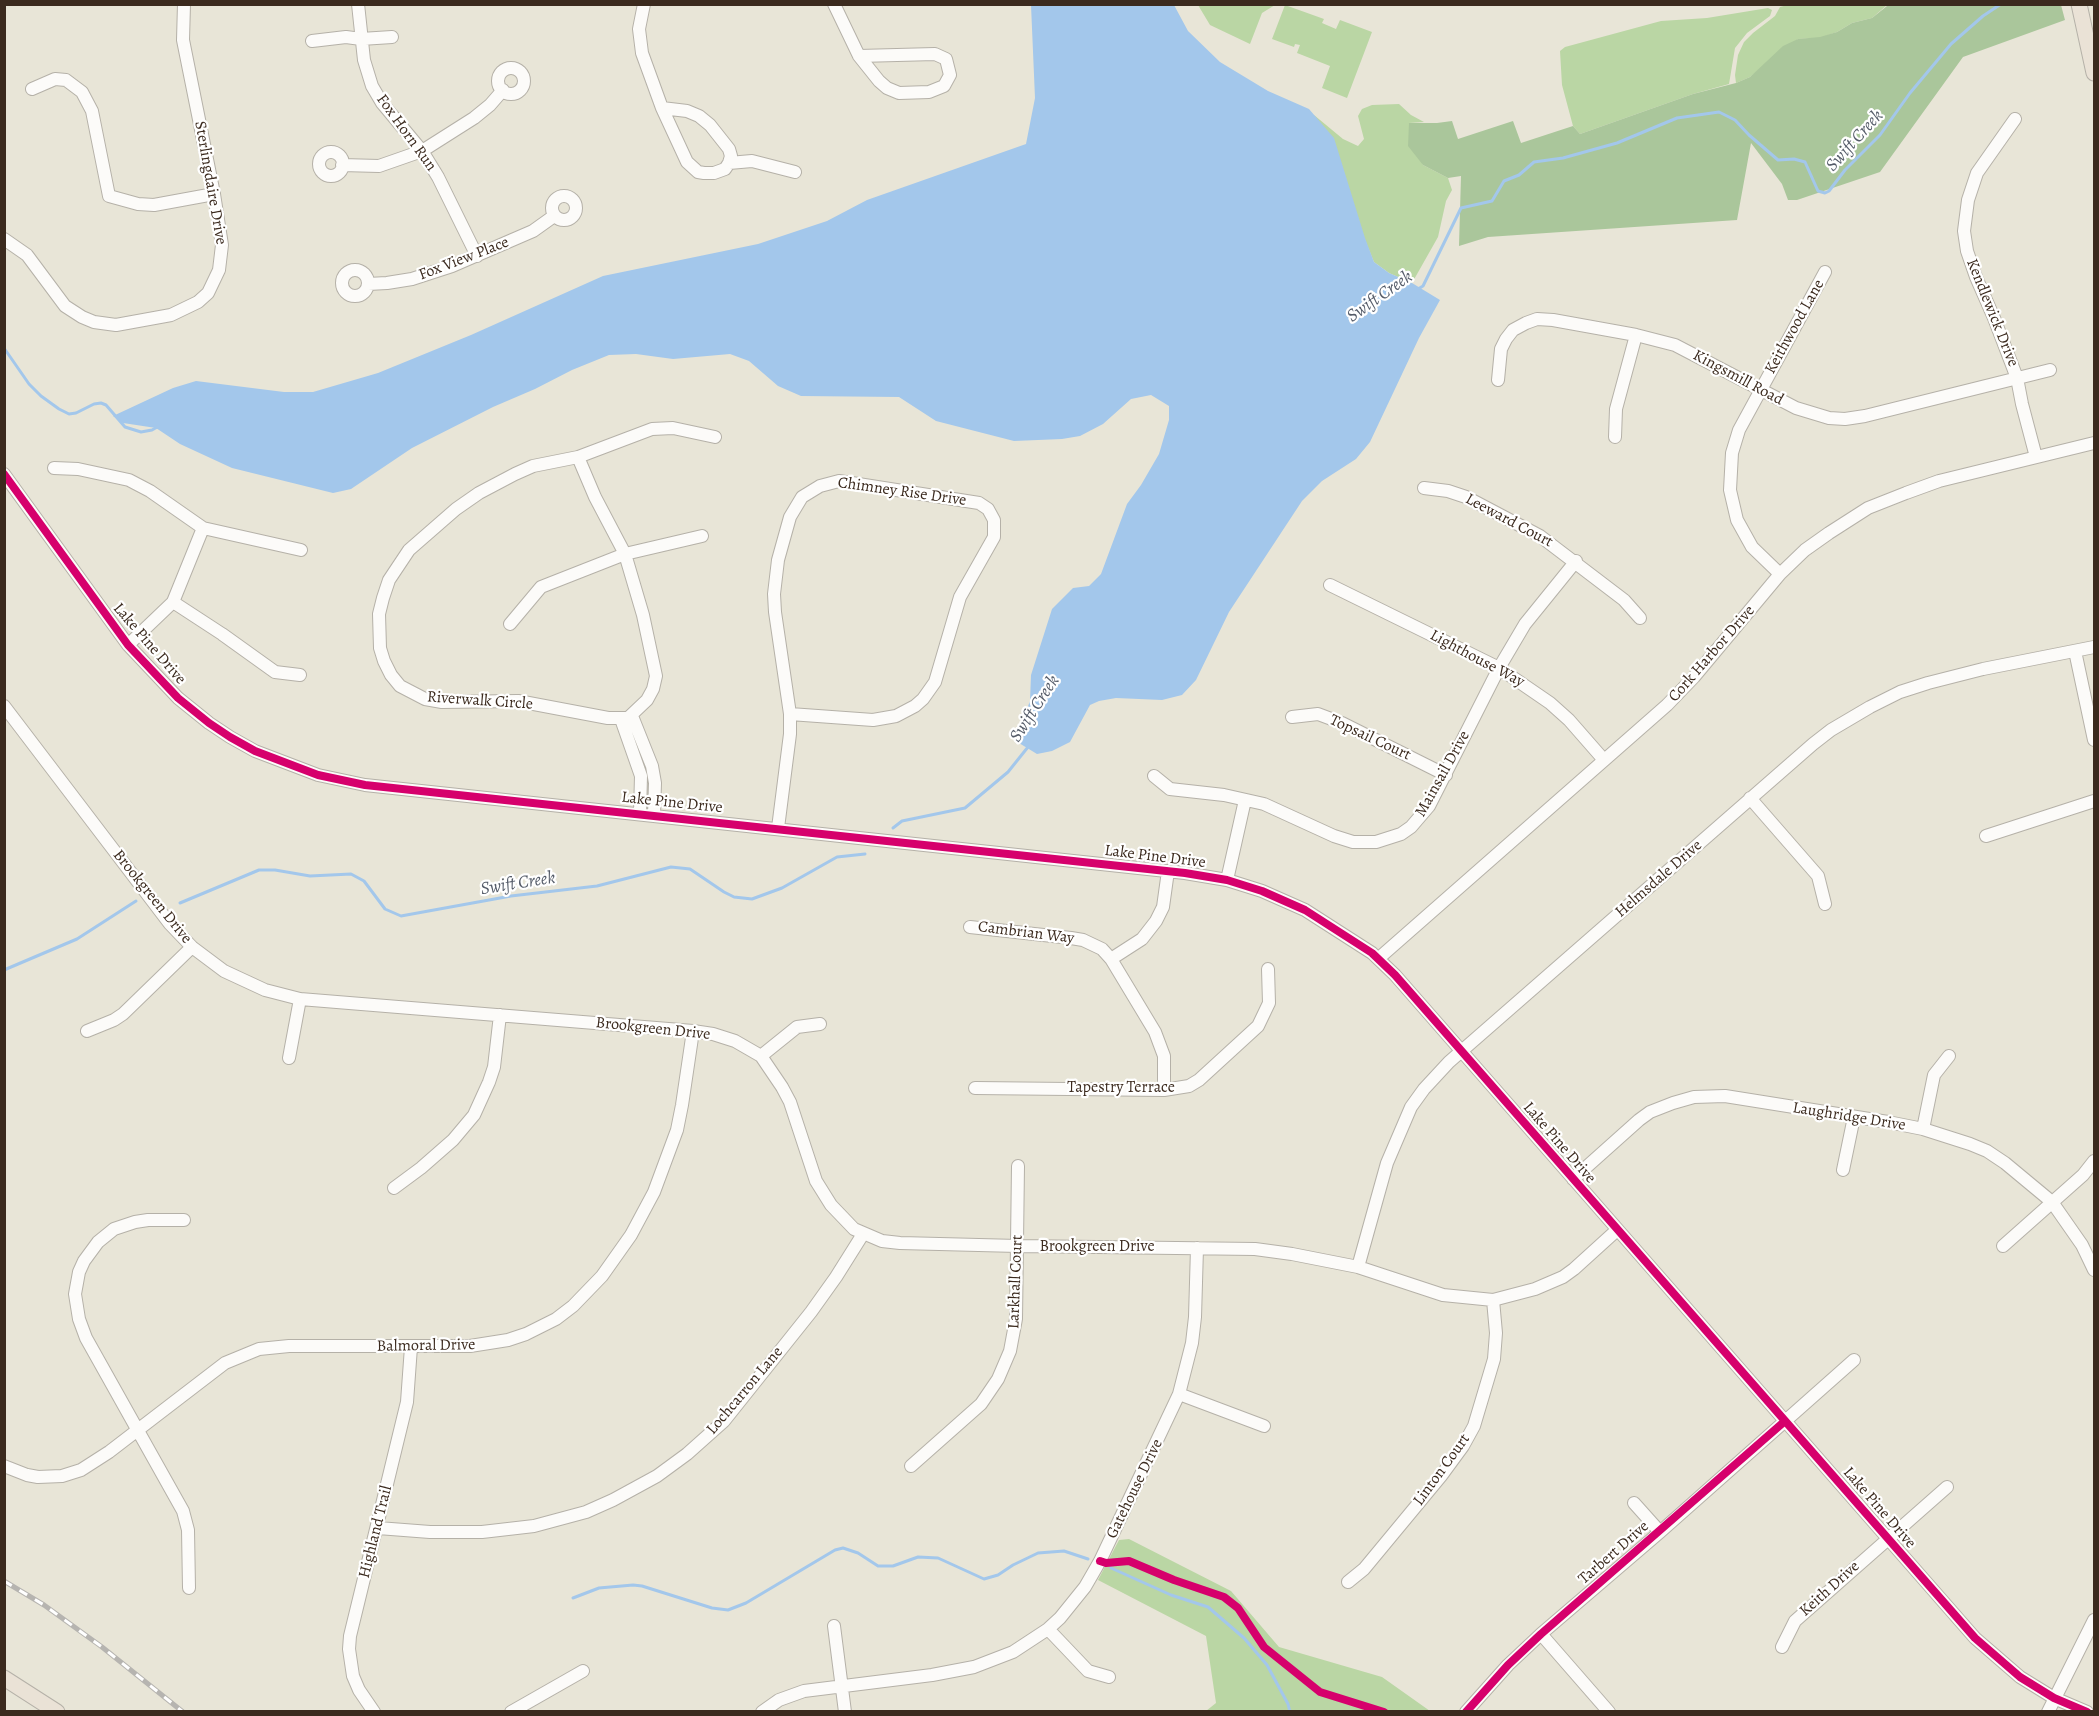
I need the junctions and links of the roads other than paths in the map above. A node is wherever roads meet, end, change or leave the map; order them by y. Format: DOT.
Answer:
graph roads {
  1 [pos="184,4"];
  2 [pos="358,4"];
  3 [pos="644,4"];
  4 [pos="834,4"];
  5 [pos="2079,4"];
  6 [pos="392,37"];
  7 [pos="361,39"];
  8 [pos="312,41"];
  9 [pos="860,56"];
  10 [pos="2094,73"];
  11 [pos="32,89"];
  12 [pos="503,90"];
  13 [pos="662,108"];
  14 [pos="2015,119"];
  15 [pos="422,151"];
  16 [pos="729,163"];
  17 [pos="342,165"];
  18 [pos="795,172"];
  19 [pos="214,194"];
  20 [pos="554,216"];
  21 [pos="4,238"];
  22 [pos="477,256"];
  23 [pos="1825,272"];
  24 [pos="368,284"];
  25 [pos="1636,335"];
  26 [pos="2050,370"];
  27 [pos="2017,378"];
  28 [pos="1498,380"];
  29 [pos="1760,389"];
  30 [pos="715,437"];
  31 [pos="1615,437"];
  32 [pos="2094,443"];
  33 [pos="578,457"];
  34 [pos="2036,457"];
  35 [pos="54,468"];
  36 [pos="4,474"];
  37 [pos="1424,488"];
  38 [pos="203,528"];
  39 [pos="702,536"];
  40 [pos="301,550"];
  41 [pos="625,554"];
  42 [pos="1576,561"];
  43 [pos="1780,574"];
  44 [pos="1330,585"];
  45 [pos="173,602"];
  46 [pos="1640,618"];
  47 [pos="510,624"];
  48 [pos="128,645"];
  49 [pos="2094,647"];
  50 [pos="2075,651"];
  51 [pos="1499,668"];
  52 [pos="300,675"];
  53 [pos="4,706"];
  54 [pos="790,714"];
  55 [pos="626,717"];
  56 [pos="1292,717"];
  57 [pos="9,721"];
  58 [pos="2094,740"];
  59 [pos="1604,760"];
  60 [pos="1446,775"];
  61 [pos="1154,776"];
  62 [pos="1750,798"];
  63 [pos="1245,800"];
  64 [pos="2094,801"];
  65 [pos="640,813"];
  66 [pos="654,815"];
  67 [pos="778,828"];
  68 [pos="1986,836"];
  69 [pos="1168,871"];
  70 [pos="1227,880"];
  71 [pos="1825,904"];
  72 [pos="970,927"];
  73 [pos="192,947"];
  74 [pos="1379,958"];
  75 [pos="1111,959"];
  76 [pos="1268,969"];
  77 [pos="300,999"];
  78 [pos="500,1015"];
  79 [pos="820,1024"];
  80 [pos="87,1031"];
  81 [pos="693,1031"];
  82 [pos="1461,1052"];
  83 [pos="761,1056"];
  84 [pos="1949,1056"];
  85 [pos="289,1058"];
  86 [pos="975,1088"];
  87 [pos="1164,1090"];
  88 [pos="1854,1117"];
  89 [pos="1923,1129"];
  90 [pos="2094,1161"];
  91 [pos="1018,1166"];
  92 [pos="1843,1170"];
  93 [pos="1573,1179"];
  94 [pos="394,1188"];
  95 [pos="2052,1202"];
  96 [pos="184,1220"];
  97 [pos="1617,1230"];
  98 [pos="863,1234"];
  99 [pos="1018,1246"];
  100 [pos="2003,1246"];
  101 [pos="1197,1248"];
  102 [pos="1358,1267"];
  103 [pos="2094,1270"];
  104 [pos="1493,1300"];
  105 [pos="411,1347"];
  106 [pos="1854,1360"];
  107 [pos="1179,1394"];
  108 [pos="1785,1421"];
  109 [pos="1264,1426"];
  110 [pos="137,1430"];
  111 [pos="4,1466"];
  112 [pos="910,1466"];
  113 [pos="1947,1487"];
  114 [pos="1634,1503"];
  115 [pos="378,1528"];
  116 [pos="1660,1532"];
  117 [pos="1887,1538"];
  118 [pos="1348,1582"];
  119 [pos="189,1588"];
  120 [pos="2094,1620"];
  121 [pos="834,1626"];
  122 [pos="1048,1629"];
  123 [pos="1541,1634"];
  124 [pos="1782,1647"];
  125 [pos="583,1671"];
  126 [pos="1109,1677"];
  127 [pos="4,1678"];
  128 [pos="841,1685"];
  129 [pos="2054,1698"];
  130 [pos="57,1712"];
  131 [pos="374,1712"];
  132 [pos="511,1712"];
  133 [pos="762,1712"];
  134 [pos="845,1712"];
  135 [pos="1466,1712"];
  136 [pos="1608,1712"];
  137 [pos="2048,1712"];
  138 [pos="2087,1712"];
  1 -- 19 [label="street, Sterlingdaire Drive"];
  2 -- 7 [label="street, Fox Horn Run"];
  3 -- 13 [label="street"];
  4 -- 9 [label="street"];
  5 -- 10 [label="main road"];
  6 -- 7 [label="street"];
  7 -- 8 [label="street"];
  7 -- 15 [label="street, Fox Horn Run"];
  9 -- 9 [label="street"];
  11 -- 19 [label="street"];
  12 -- 15 [label="street"];
  13 -- 16 [label="street"];
  13 -- 16 [label="street"];
  14 -- 27 [label="street, Kendlewick Drive"];
  15 -- 17 [label="street"];
  15 -- 22 [label="street, Fox Horn Run"];
  16 -- 18 [label="street"];
  19 -- 21 [label="street, Sterlingdaire Drive"];
  20 -- 22 [label="street, Fox View Place"];
  22 -- 24 [label="street, Fox View Place"];
  23 -- 29 [label="street, Keithwood Lane"];
  25 -- 28 [label="street, Kingsmill Road"];
  25 -- 29 [label="street, Kingsmill Road"];
  25 -- 31 [label="street"];
  26 -- 27 [label="street, Kendlewick Drive"];
  27 -- 29 [label="street, Kingsmill Road"];
  27 -- 34 [label="street, Kendlewick Drive"];
  29 -- 43 [label="street, Keithwood Lane"];
  30 -- 33 [label="street, Riverwalk Circle"];
  32 -- 34 [label="street, Cork Harbor Drive"];
  33 -- 41 [label="street"];
  33 -- 55 [label="street, Riverwalk Circle"];
  34 -- 43 [label="street, Cork Harbor Drive"];
  35 -- 38 [label="street"];
  36 -- 48 [label="street, Lake Pine Drive"];
  37 -- 42 [label="street, Leeward Court"];
  38 -- 40 [label="street"];
  38 -- 45 [label="street"];
  39 -- 41 [label="street"];
  41 -- 47 [label="street"];
  41 -- 55 [label="street"];
  42 -- 46 [label="street, Leeward Court"];
  42 -- 51 [label="street, Mainsail Drive"];
  43 -- 59 [label="street, Cork Harbor Drive"];
  44 -- 51 [label="street, Lighthouse Way"];
  45 -- 48 [label="street"];
  45 -- 52 [label="street"];
  48 -- 65 [label="street, Lake Pine Drive"];
  49 -- 50 [label="street, Helmsdale Drive"];
  50 -- 58 [label="street"];
  50 -- 62 [label="street, Helmsdale Drive"];
  51 -- 59 [label="street, Lighthouse Way"];
  51 -- 60 [label="street, Mainsail Drive"];
  53 -- 57 [label="street, Brookgreen Drive"];
  54 -- 54 [label="street, Chimney Rise Drive"];
  54 -- 67 [label="street, Chimney Rise Drive"];
  55 -- 65 [label="street"];
  55 -- 66 [label="street"];
  56 -- 60 [label="street, Topsail Court"];
  57 -- 73 [label="street, Brookgreen Drive"];
  59 -- 74 [label="street, Cork Harbor Drive"];
  60 -- 63 [label="street, Mainsail Drive"];
  61 -- 63 [label="street, Mainsail Drive"];
  62 -- 71 [label="street"];
  62 -- 82 [label="street, Helmsdale Drive"];
  63 -- 70 [label="street"];
  64 -- 68 [label="street"];
  65 -- 66 [label="street, Lake Pine Drive"];
  66 -- 67 [label="street, Lake Pine Drive"];
  67 -- 69 [label="street, Lake Pine Drive"];
  69 -- 70 [label="street, Lake Pine Drive"];
  69 -- 75 [label="street"];
  70 -- 74 [label="street, Lake Pine Drive"];
  72 -- 75 [label="street, Cambrian Way"];
  73 -- 77 [label="street, Brookgreen Drive"];
  73 -- 80 [label="street"];
  74 -- 82 [label="street, Lake Pine Drive"];
  75 -- 87 [label="street, Cambrian Way"];
  76 -- 87 [label="street, Tapestry Terrace"];
  77 -- 78 [label="street, Brookgreen Drive"];
  77 -- 85 [label="street"];
  78 -- 81 [label="street, Brookgreen Drive"];
  78 -- 94 [label="street"];
  79 -- 83 [label="street"];
  81 -- 83 [label="street, Brookgreen Drive"];
  81 -- 105 [label="street, Balmoral Drive"];
  82 -- 93 [label="street, Lake Pine Drive"];
  82 -- 102 [label="street, Helmsdale Drive"];
  83 -- 98 [label="street, Brookgreen Drive"];
  84 -- 89 [label="street"];
  86 -- 87 [label="street, Tapestry Terrace"];
  88 -- 89 [label="street, Laughridge Drive"];
  88 -- 92 [label="street"];
  88 -- 93 [label="street, Laughridge Drive"];
  89 -- 95 [label="street, Laughridge Drive"];
  90 -- 95 [label="street"];
  91 -- 99 [label="street, Larkhall Court"];
  93 -- 97 [label="street, Lake Pine Drive"];
  95 -- 100 [label="street"];
  95 -- 103 [label="street, Laughridge Drive"];
  96 -- 110 [label="street"];
  97 -- 104 [label="street, Brookgreen Drive"];
  97 -- 108 [label="street, Lake Pine Drive"];
  98 -- 99 [label="street, Brookgreen Drive"];
  98 -- 115 [label="street, Lochcarron Lane"];
  99 -- 101 [label="street, Brookgreen Drive"];
  99 -- 112 [label="street, Larkhall Court"];
  101 -- 102 [label="street, Brookgreen Drive"];
  101 -- 107 [label="street, Gatehouse Drive"];
  102 -- 104 [label="street, Brookgreen Drive"];
  104 -- 118 [label="street, Linton Court"];
  105 -- 110 [label="street, Balmoral Drive"];
  105 -- 115 [label="street, Highland Trail"];
  106 -- 108 [label="street, Tarbert Drive"];
  107 -- 109 [label="street"];
  107 -- 122 [label="street, Gatehouse Drive"];
  108 -- 116 [label="street, Tarbert Drive"];
  108 -- 117 [label="street, Lake Pine Drive"];
  110 -- 111 [label="street, Balmoral Drive"];
  110 -- 119 [label="street"];
  113 -- 117 [label="street, Keith Drive"];
  114 -- 116 [label="street, Tarbert Drive"];
  115 -- 131 [label="street, Highland Trail"];
  116 -- 123 [label="street, Tarbert Drive"];
  117 -- 124 [label="street, Keith Drive"];
  117 -- 129 [label="street, Lake Pine Drive"];
  120 -- 129 [label="street"];
  121 -- 128 [label="street"];
  122 -- 126 [label="street"];
  122 -- 128 [label="street, Gatehouse Drive"];
  123 -- 135 [label="street, Tarbert Drive"];
  123 -- 136 [label="street"];
  125 -- 132 [label="street"];
  127 -- 130 [label="main road"];
  128 -- 133 [label="street, Gatehouse Drive"];
  128 -- 134 [label="street"];
  129 -- 137 [label="street"];
  129 -- 138 [label="street, Lake Pine Drive"];
}
